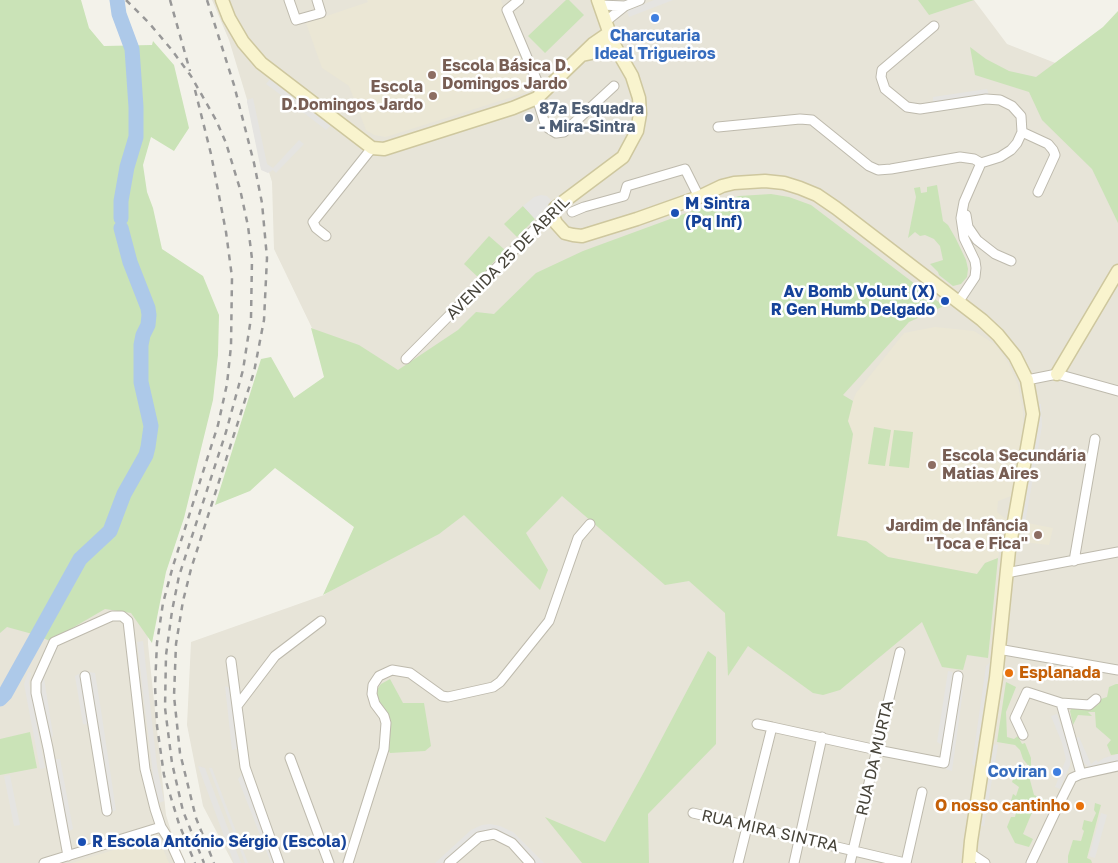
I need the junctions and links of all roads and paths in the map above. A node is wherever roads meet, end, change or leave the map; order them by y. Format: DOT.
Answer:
graph roads {
  1 [pos="222,0"];
  2 [pos="289,0"];
  3 [pos="316,0"];
  4 [pos="519,0"];
  5 [pos="640,0"];
  6 [pos="599,3"];
  7 [pos="625,6"];
  8 [pos="934,26"];
  9 [pos="609,32"];
  10 [pos="596,52"];
  11 [pos="582,56"];
  12 [pos="620,56"];
  13 [pos="614,86"];
  14 [pos="539,95"];
  15 [pos="718,127"];
  16 [pos="1022,132"];
  17 [pos="372,148"];
  18 [pos="981,163"];
  19 [pos="1038,192"];
  20 [pos="699,197"];
  21 [pos="964,202"];
  22 [pos="572,212"];
  23 [pos="553,216"];
  24 [pos="326,236"];
  25 [pos="1011,261"];
  26 [pos="1118,271"];
  27 [pos="959,301"];
  28 [pos="406,359"];
  29 [pos="1057,374"];
  30 [pos="1027,380"];
  31 [pos="1118,391"];
  32 [pos="1095,439"];
  33 [pos="590,524"];
  34 [pos="1118,555"];
  35 [pos="1074,561"];
  36 [pos="1006,573"];
  37 [pos="321,621"];
  38 [pos="998,649"];
  39 [pos="900,652"];
  40 [pos="231,661"];
  41 [pos="1118,670"];
  42 [pos="85,676"];
  43 [pos="958,676"];
  44 [pos="1096,699"];
  45 [pos="1061,703"];
  46 [pos="237,706"];
  47 [pos="757,724"];
  48 [pos="772,726"];
  49 [pos="1023,734"];
  50 [pos="822,737"];
  51 [pos="877,750"];
  52 [pos="290,758"];
  53 [pos="1118,766"];
  54 [pos="1081,774"];
  55 [pos="922,792"];
  56 [pos="107,811"];
  57 [pos="693,813"];
  58 [pos="748,825"];
  59 [pos="161,827"];
  60 [pos="800,837"];
  61 [pos="853,850"];
  62 [pos="68,856"];
  63 [pos="970,858"];
  64 [pos="44,863"];
  65 [pos="180,863"];
  66 [pos="279,863"];
  67 [pos="329,863"];
  68 [pos="348,863"];
  69 [pos="449,863"];
  70 [pos="530,863"];
  71 [pos="738,863"];
  72 [pos="794,863"];
  73 [pos="850,863"];
  74 [pos="905,863"];
  75 [pos="985,863"];
  76 [pos="1031,863"];
  1 -- 17 [label="street"];
  2 -- 3 [label="street"];
  4 -- 14 [label="street"];
  5 -- 7 [label="street"];
  6 -- 7 [label="street"];
  6 -- 9 [label="street, AVENIDA 25 DE ABRIL"];
  7 -- 9 [label="street"];
  8 -- 16 [label="street"];
  9 -- 10 [label="street"];
  9 -- 11 [label="street"];
  9 -- 12 [label="street, AVENIDA 25 DE ABRIL"];
  10 -- 11 [label="street"];
  10 -- 12 [label="street"];
  11 -- 14 [label="street"];
  12 -- 23 [label="street, AVENIDA 25 DE ABRIL"];
  13 -- 14 [label="street"];
  14 -- 17 [label="street"];
  15 -- 18 [label="street"];
  16 -- 18 [label="street"];
  16 -- 19 [label="street"];
  17 -- 24 [label="street"];
  18 -- 21 [label="street"];
  20 -- 22 [label="street"];
  20 -- 23 [label="street"];
  20 -- 27 [label="street"];
  21 -- 25 [label="street"];
  21 -- 27 [label="street"];
  23 -- 28 [label="street, AVENIDA 25 DE ABRIL"];
  26 -- 29 [label="street"];
  27 -- 30 [label="street"];
  29 -- 30 [label="street"];
  29 -- 31 [label="street"];
  30 -- 36 [label="street"];
  32 -- 35 [label="street"];
  33 -- 68 [label="street"];
  34 -- 35 [label="street"];
  35 -- 36 [label="street"];
  36 -- 38 [label="street"];
  37 -- 46 [label="street"];
  38 -- 41 [label="street"];
  38 -- 63 [label="street"];
  39 -- 51 [label="street, RUA DA MURTA"];
  40 -- 46 [label="street"];
  42 -- 56 [label="street"];
  43 -- 51 [label="street"];
  44 -- 45 [label="street"];
  45 -- 49 [label="street"];
  45 -- 54 [label="street"];
  46 -- 66 [label="street"];
  47 -- 48 [label="street"];
  48 -- 50 [label="street"];
  48 -- 58 [label="street"];
  50 -- 51 [label="street"];
  50 -- 60 [label="street"];
  51 -- 61 [label="street, RUA DA MURTA"];
  52 -- 67 [label="street"];
  53 -- 54 [label="street"];
  54 -- 76 [label="street"];
  55 -- 74 [label="street"];
  57 -- 58 [label="street, RUA MIRA SINTRA"];
  58 -- 60 [label="street, RUA MIRA SINTRA"];
  58 -- 71 [label="street"];
  59 -- 62 [label="street"];
  59 -- 62 [label="street"];
  59 -- 65 [label="street"];
  60 -- 61 [label="street, RUA MIRA SINTRA"];
  60 -- 72 [label="street"];
  61 -- 73 [label="street, RUA DA MURTA"];
  61 -- 74 [label="street, RUA MIRA SINTRA"];
  62 -- 64 [label="street"];
  63 -- 75 [label="street"];
  69 -- 70 [label="street"];
}
